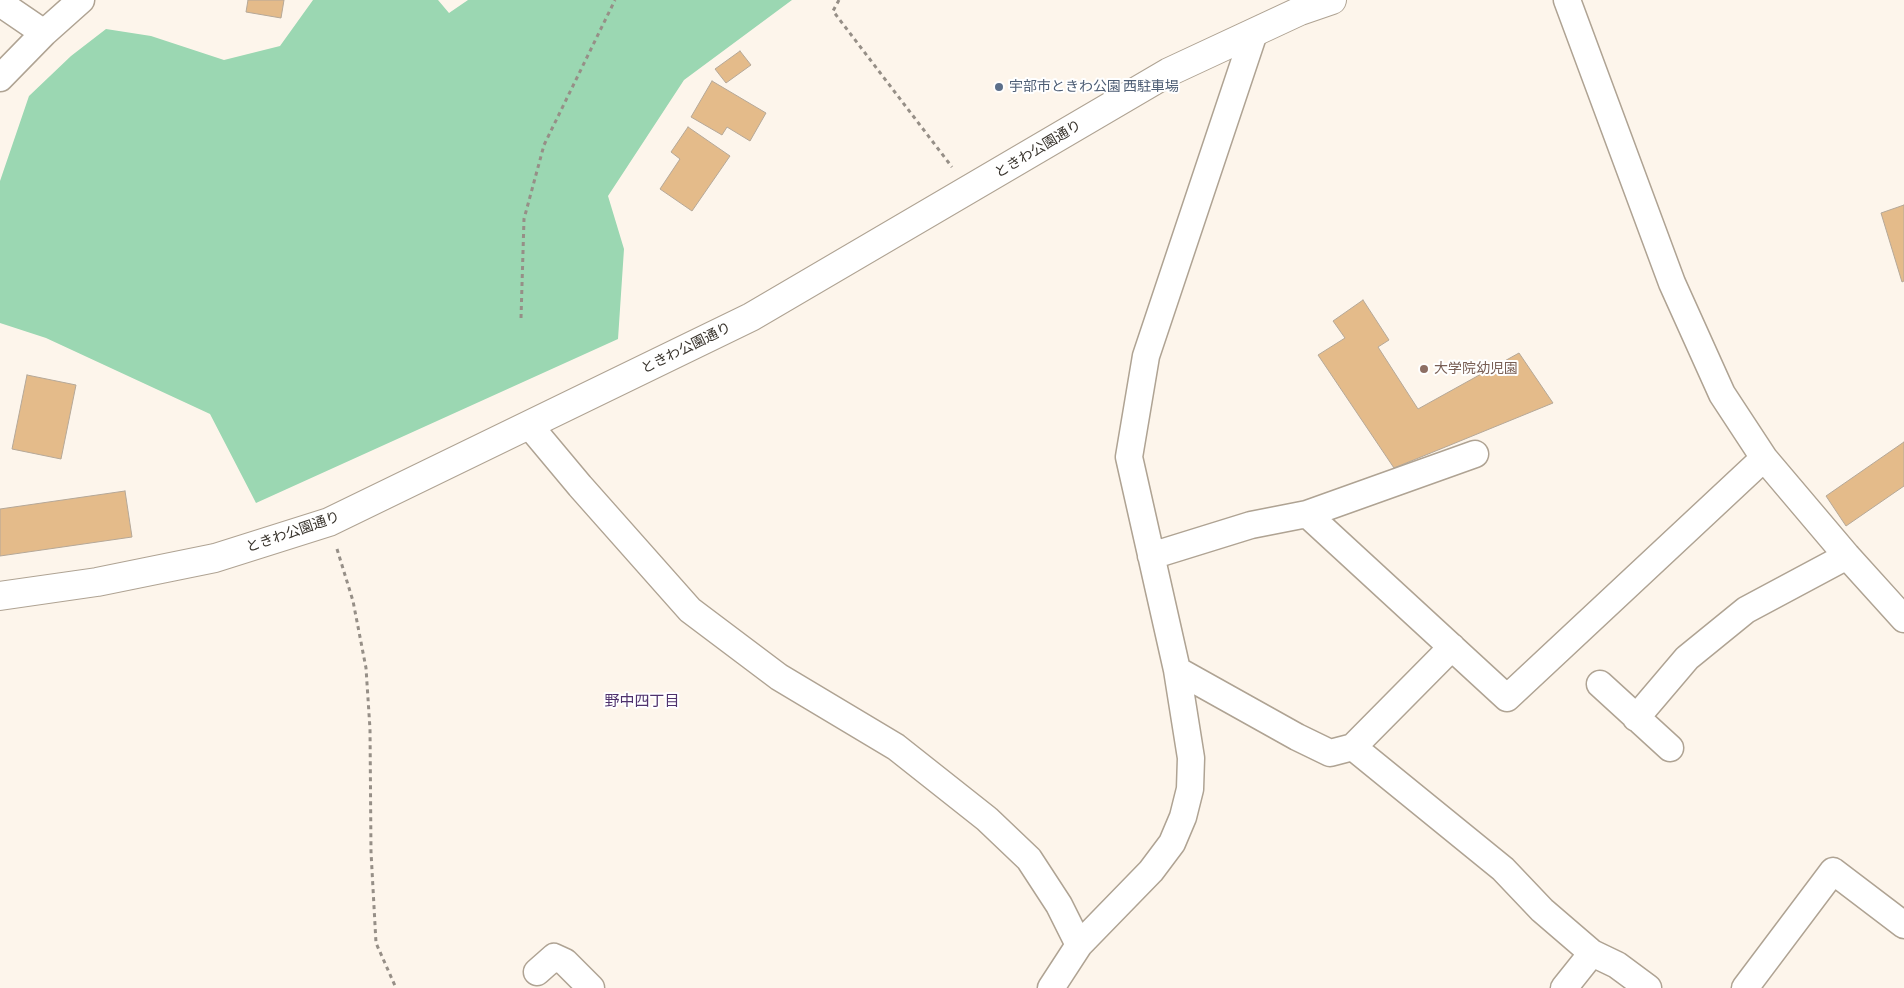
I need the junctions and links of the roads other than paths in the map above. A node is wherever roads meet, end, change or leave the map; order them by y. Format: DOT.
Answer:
graph roads {
  1 [pos="81,0"];
  2 [pos="1332,0"];
  3 [pos="1567,0"];
  4 [pos="0,3"];
  5 [pos="44,33"];
  6 [pos="1254,33"];
  7 [pos="0,78"];
  8 [pos="529,425"];
  9 [pos="1474,454"];
  10 [pos="1764,458"];
  11 [pos="1308,514"];
  12 [pos="1151,556"];
  13 [pos="1847,556"];
  14 [pos="0,596"];
  15 [pos="1904,619"];
  16 [pos="1452,647"];
  17 [pos="1177,670"];
  18 [pos="1600,684"];
  19 [pos="1636,718"];
  20 [pos="1353,747"];
  21 [pos="1670,748"];
  22 [pos="1904,925"];
  23 [pos="1078,945"];
  24 [pos="1592,953"];
  25 [pos="536,972"];
  26 [pos="591,988"];
  27 [pos="1051,988"];
  28 [pos="1564,988"];
  29 [pos="1648,988"];
  30 [pos="1745,988"];
  1 -- 5 [label="street"];
  2 -- 6 [label="street, ときわ公園通り"];
  3 -- 10 [label="street"];
  4 -- 5 [label="street"];
  5 -- 7 [label="street"];
  6 -- 8 [label="street, ときわ公園通り"];
  6 -- 12 [label="street"];
  8 -- 14 [label="street, ときわ公園通り"];
  8 -- 23 [label="street"];
  9 -- 11 [label="street"];
  10 -- 13 [label="street"];
  10 -- 16 [label="street"];
  11 -- 12 [label="street"];
  11 -- 16 [label="street"];
  12 -- 17 [label="street"];
  13 -- 15 [label="street"];
  13 -- 19 [label="street"];
  16 -- 20 [label="street"];
  17 -- 20 [label="street"];
  17 -- 23 [label="street"];
  18 -- 19 [label="street"];
  19 -- 21 [label="street"];
  20 -- 24 [label="street"];
  22 -- 30 [label="street"];
  23 -- 27 [label="street"];
  24 -- 28 [label="street"];
  24 -- 29 [label="street"];
  25 -- 26 [label="street"];
}
